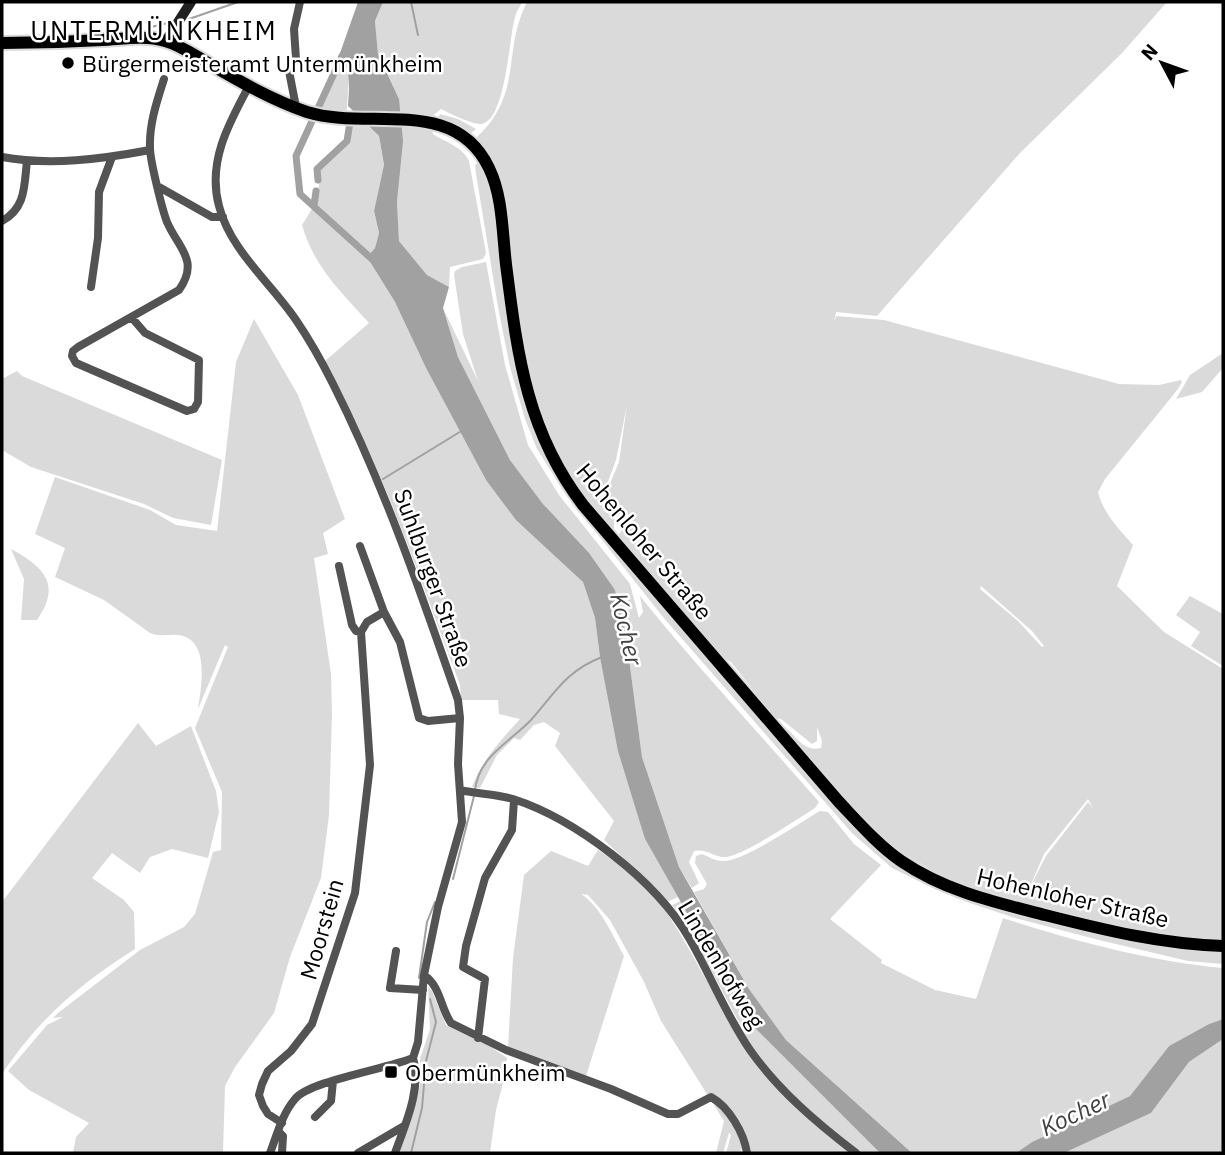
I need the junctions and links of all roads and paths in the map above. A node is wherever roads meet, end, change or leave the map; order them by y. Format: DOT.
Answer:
graph roads {
  1 [pos="191,2"];
  2 [pos="300,2"];
  3 [pos="166,41"];
  4 [pos="2,43"];
  5 [pos="164,79"];
  6 [pos="249,86"];
  7 [pos="302,110"];
  8 [pos="149,149"];
  9 [pos="2,157"];
  10 [pos="112,157"];
  11 [pos="26,161"];
  12 [pos="159,187"];
  13 [pos="223,217"];
  14 [pos="2,221"];
  15 [pos="92,287"];
  16 [pos="132,318"];
  17 [pos="360,546"];
  18 [pos="339,566"];
  19 [pos="384,612"];
  20 [pos="361,632"];
  21 [pos="460,718"];
  22 [pos="470,792"];
  23 [pos="514,800"];
  24 [pos="1218,946"];
  25 [pos="396,951"];
  26 [pos="424,975"];
  27 [pos="423,990"];
  28 [pos="478,1038"];
  29 [pos="413,1058"];
  30 [pos="333,1081"];
  31 [pos="315,1117"];
  32 [pos="404,1126"];
  33 [pos="280,1128"];
  34 [pos="270,1153"];
  35 [pos="282,1153"];
  36 [pos="358,1153"];
  37 [pos="395,1153"];
  38 [pos="747,1153"];
  39 [pos="856,1153"];
  1 -- 3 [label="main road"];
  2 -- 7 [label="street"];
  3 -- 4 [label="main road, Hohenloher Straße"];
  3 -- 6 [label="main road, Hohenloher Straße"];
  5 -- 8 [label="street"];
  6 -- 7 [label="main road, Hohenloher Straße"];
  6 -- 13 [label="street, Suhlburger Straße"];
  7 -- 24 [label="main road, Hohenloher Straße"];
  8 -- 10 [label="street"];
  8 -- 12 [label="street"];
  9 -- 11 [label="street"];
  10 -- 11 [label="street"];
  10 -- 15 [label="street"];
  11 -- 14 [label="street"];
  12 -- 13 [label="street"];
  12 -- 16 [label="street"];
  13 -- 21 [label="street, Suhlburger Straße"];
  16 -- 16 [label="street"];
  17 -- 19 [label="street"];
  18 -- 20 [label="street, Moorstein"];
  19 -- 20 [label="street"];
  19 -- 21 [label="street"];
  20 -- 33 [label="street, Moorstein"];
  21 -- 22 [label="street, Suhlburger Straße"];
  22 -- 23 [label="street, Lindenhofweg"];
  22 -- 26 [label="street, Suhlburger Straße"];
  23 -- 28 [label="street"];
  23 -- 39 [label="street, Lindenhofweg"];
  25 -- 27 [label="street"];
  26 -- 27 [label="street, Suhlburger Straße"];
  26 -- 28 [label="street"];
  27 -- 29 [label="street, Suhlburger Straße"];
  28 -- 38 [label="street"];
  29 -- 30 [label="street"];
  29 -- 32 [label="street, Suhlburger Straße"];
  30 -- 31 [label="street"];
  30 -- 33 [label="street"];
  32 -- 36 [label="street"];
  32 -- 37 [label="street, Suhlburger Straße"];
  33 -- 34 [label="street"];
  33 -- 35 [label="street"];
}
